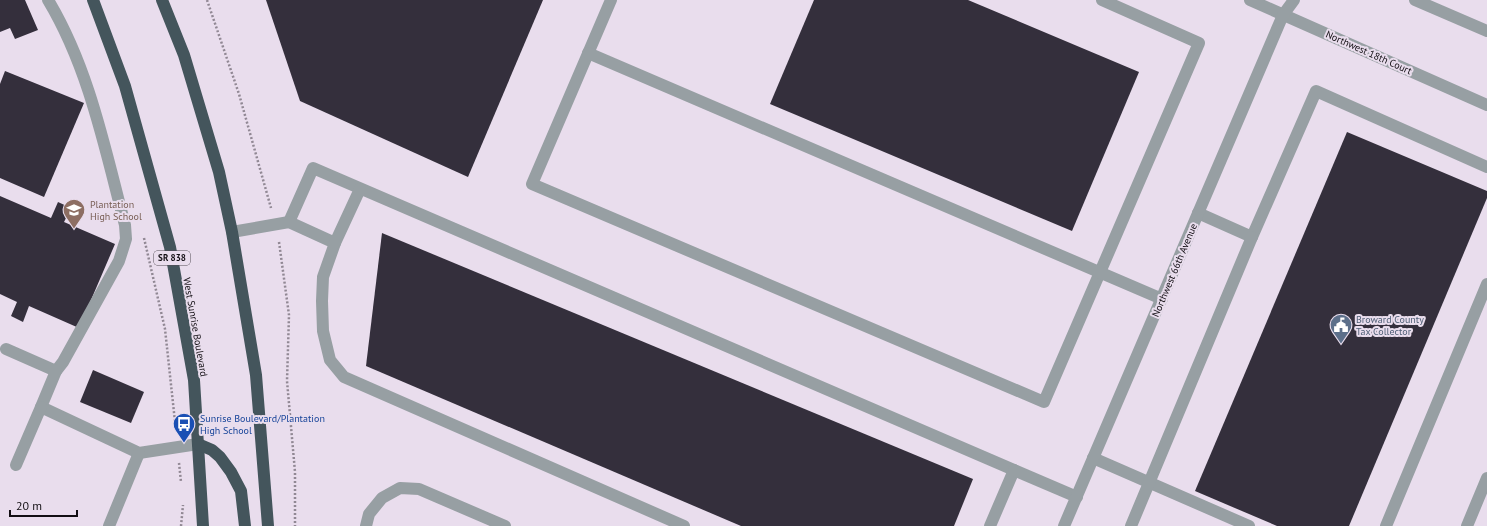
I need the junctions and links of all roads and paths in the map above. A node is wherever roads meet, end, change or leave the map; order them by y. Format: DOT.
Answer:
graph roads {
  1 [pos="48,0"];
  2 [pos="93,0"];
  3 [pos="154,0"];
  4 [pos="162,0"];
  5 [pos="207,0"];
  6 [pos="610,0"];
  7 [pos="1102,0"];
  8 [pos="1250,0"];
  9 [pos="1294,0"];
  10 [pos="1415,0"];
  11 [pos="1283,15"];
  12 [pos="169,18"];
  13 [pos="1487,31"];
  14 [pos="588,53"];
  15 [pos="1487,105"];
  16 [pos="1487,167"];
  17 [pos="360,188"];
  18 [pos="1198,213"];
  19 [pos="289,222"];
  20 [pos="275,224"];
  21 [pos="232,232"];
  22 [pos="144,236"];
  23 [pos="1252,237"];
  24 [pos="335,243"];
  25 [pos="1100,271"];
  26 [pos="1486,290"];
  27 [pos="1162,298"];
  28 [pos="6,349"];
  29 [pos="56,371"];
  30 [pos="41,407"];
  31 [pos="198,444"];
  32 [pos="177,447"];
  33 [pos="139,453"];
  34 [pos="1093,458"];
  35 [pos="16,464"];
  36 [pos="1014,470"];
  37 [pos="1487,478"];
  38 [pos="1149,483"];
  39 [pos="181,484"];
  40 [pos="1077,497"];
  41 [pos="183,499"];
  42 [pos="109,526"];
  43 [pos="182,526"];
  44 [pos="203,526"];
  45 [pos="245,526"];
  46 [pos="268,526"];
  47 [pos="295,526"];
  48 [pos="366,526"];
  49 [pos="505,526"];
  50 [pos="684,526"];
  51 [pos="990,526"];
  52 [pos="1064,526"];
  53 [pos="1131,526"];
  54 [pos="1249,526"];
  55 [pos="1386,526"];
  56 [pos="1466,526"];
  1 -- 29 [label="street"];
  2 -- 31 [label="highway, West Sunrise Boulevard / SR 838"];
  3 -- 12 [label="highway"];
  4 -- 12 [label="highway"];
  5 -- 20 [label="path"];
  6 -- 14 [label="street"];
  7 -- 25 [label="street"];
  8 -- 11 [label="street, Northwest 18th Court"];
  9 -- 11 [label="street, Northwest 66th Avenue"];
  10 -- 13 [label="street"];
  11 -- 15 [label="street, Northwest 18th Court"];
  11 -- 18 [label="street, Northwest 66th Avenue"];
  12 -- 21 [label="highway"];
  14 -- 25 [label="street"];
  14 -- 25 [label="street"];
  16 -- 23 [label="street"];
  17 -- 19 [label="street"];
  17 -- 24 [label="street"];
  17 -- 36 [label="street"];
  18 -- 23 [label="street"];
  18 -- 27 [label="street, Northwest 66th Avenue"];
  19 -- 20 [label="street"];
  19 -- 24 [label="street"];
  20 -- 21 [label="street"];
  20 -- 47 [label="path"];
  21 -- 46 [label="highway"];
  22 -- 32 [label="path"];
  23 -- 38 [label="street"];
  24 -- 50 [label="street"];
  25 -- 27 [label="street"];
  26 -- 55 [label="street"];
  27 -- 34 [label="street, Northwest 66th Avenue"];
  28 -- 29 [label="street"];
  29 -- 30 [label="street"];
  30 -- 33 [label="street"];
  30 -- 35 [label="street"];
  31 -- 32 [label="street"];
  31 -- 44 [label="highway, West Sunrise Boulevard / SR 838"];
  31 -- 45 [label="highway"];
  32 -- 33 [label="street"];
  32 -- 39 [label="path"];
  33 -- 42 [label="street"];
  34 -- 38 [label="street"];
  34 -- 40 [label="street, Northwest 66th Avenue"];
  36 -- 40 [label="street"];
  36 -- 51 [label="street"];
  37 -- 56 [label="street"];
  38 -- 53 [label="street"];
  38 -- 54 [label="street"];
  40 -- 52 [label="street, Northwest 66th Avenue"];
  41 -- 43 [label="path"];
  48 -- 49 [label="street"];
}
